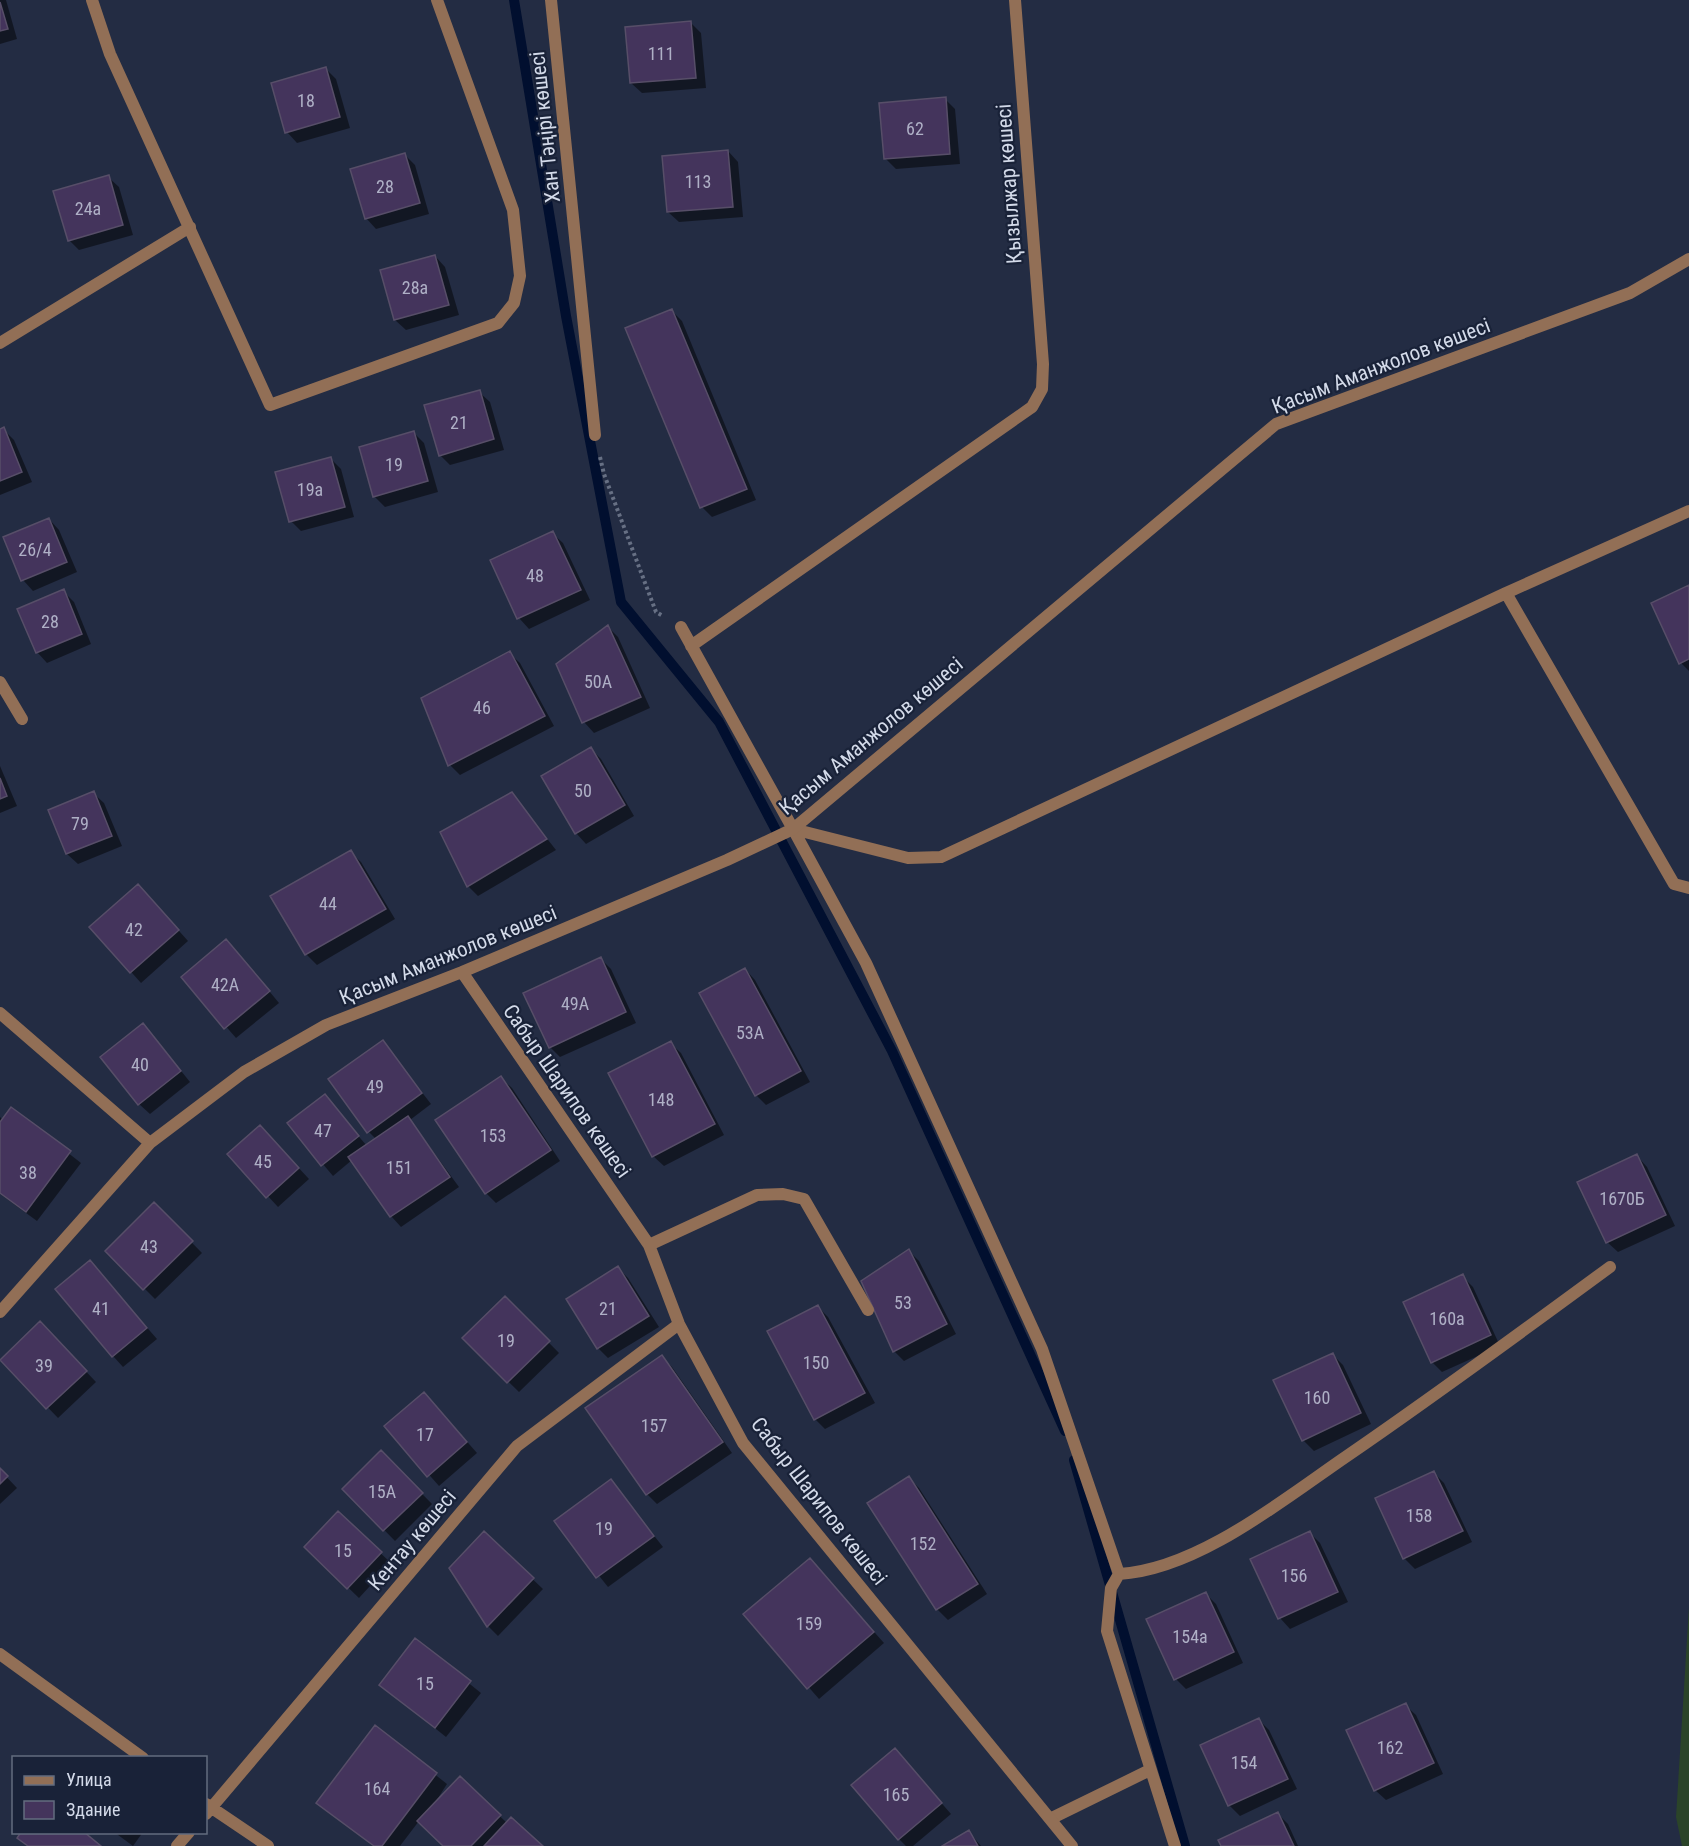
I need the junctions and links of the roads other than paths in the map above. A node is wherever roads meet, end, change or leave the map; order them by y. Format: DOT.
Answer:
graph roads {
  1 [pos="92,0"];
  2 [pos="437,0"];
  3 [pos="551,0"];
  4 [pos="1015,0"];
  5 [pos="190,228"];
  6 [pos="1689,259"];
  7 [pos="0,343"];
  8 [pos="595,435"];
  9 [pos="1689,511"];
  10 [pos="1506,593"];
  11 [pos="681,627"];
  12 [pos="691,646"];
  13 [pos="0,682"];
  14 [pos="22,719"];
  15 [pos="788,831"];
  16 [pos="1689,888"];
  17 [pos="462,972"];
  18 [pos="0,1013"];
  19 [pos="150,1143"];
  20 [pos="650,1245"];
  21 [pos="1610,1267"];
  22 [pos="868,1310"];
  23 [pos="0,1312"];
  24 [pos="680,1324"];
  25 [pos="1119,1574"];
  26 [pos="0,1654"];
  27 [pos="140,1756"];
  28 [pos="1150,1770"];
  29 [pos="207,1808"];
  30 [pos="1052,1818"];
  31 [pos="188,1834"];
  32 [pos="177,1846"];
  33 [pos="268,1846"];
  34 [pos="1072,1846"];
  35 [pos="1175,1846"];
  1 -- 5 [label="street"];
  2 -- 5 [label="street"];
  3 -- 8 [label="street, Хан Тәңірі көшесі"];
  4 -- 12 [label="street, Қызылжар көшесі"];
  5 -- 7 [label="street"];
  6 -- 15 [label="street, Қасым Аманжолов көшесі"];
  9 -- 10 [label="street"];
  10 -- 15 [label="street"];
  10 -- 16 [label="street"];
  11 -- 12 [label="street"];
  12 -- 15 [label="street"];
  13 -- 14 [label="street"];
  15 -- 17 [label="street, Қасым Аманжолов көшесі"];
  15 -- 25 [label="street"];
  17 -- 19 [label="street, Қасым Аманжолов көшесі"];
  17 -- 20 [label="street, Сабыр Шарипов көшесі"];
  18 -- 19 [label="street"];
  19 -- 23 [label="street, Қасым Аманжолов көшесі"];
  20 -- 22 [label="street"];
  20 -- 24 [label="street, Сабыр Шарипов көшесі"];
  21 -- 25 [label="street"];
  24 -- 29 [label="street, Кентау көшесі"];
  24 -- 30 [label="street, Сабыр Шарипов көшесі"];
  25 -- 28 [label="street"];
  26 -- 27 [label="street"];
  28 -- 30 [label="street"];
  28 -- 35 [label="street"];
  29 -- 33 [label="street"];
  30 -- 34 [label="street, Сабыр Шарипов көшесі"];
  31 -- 32 [label="street"];
}
